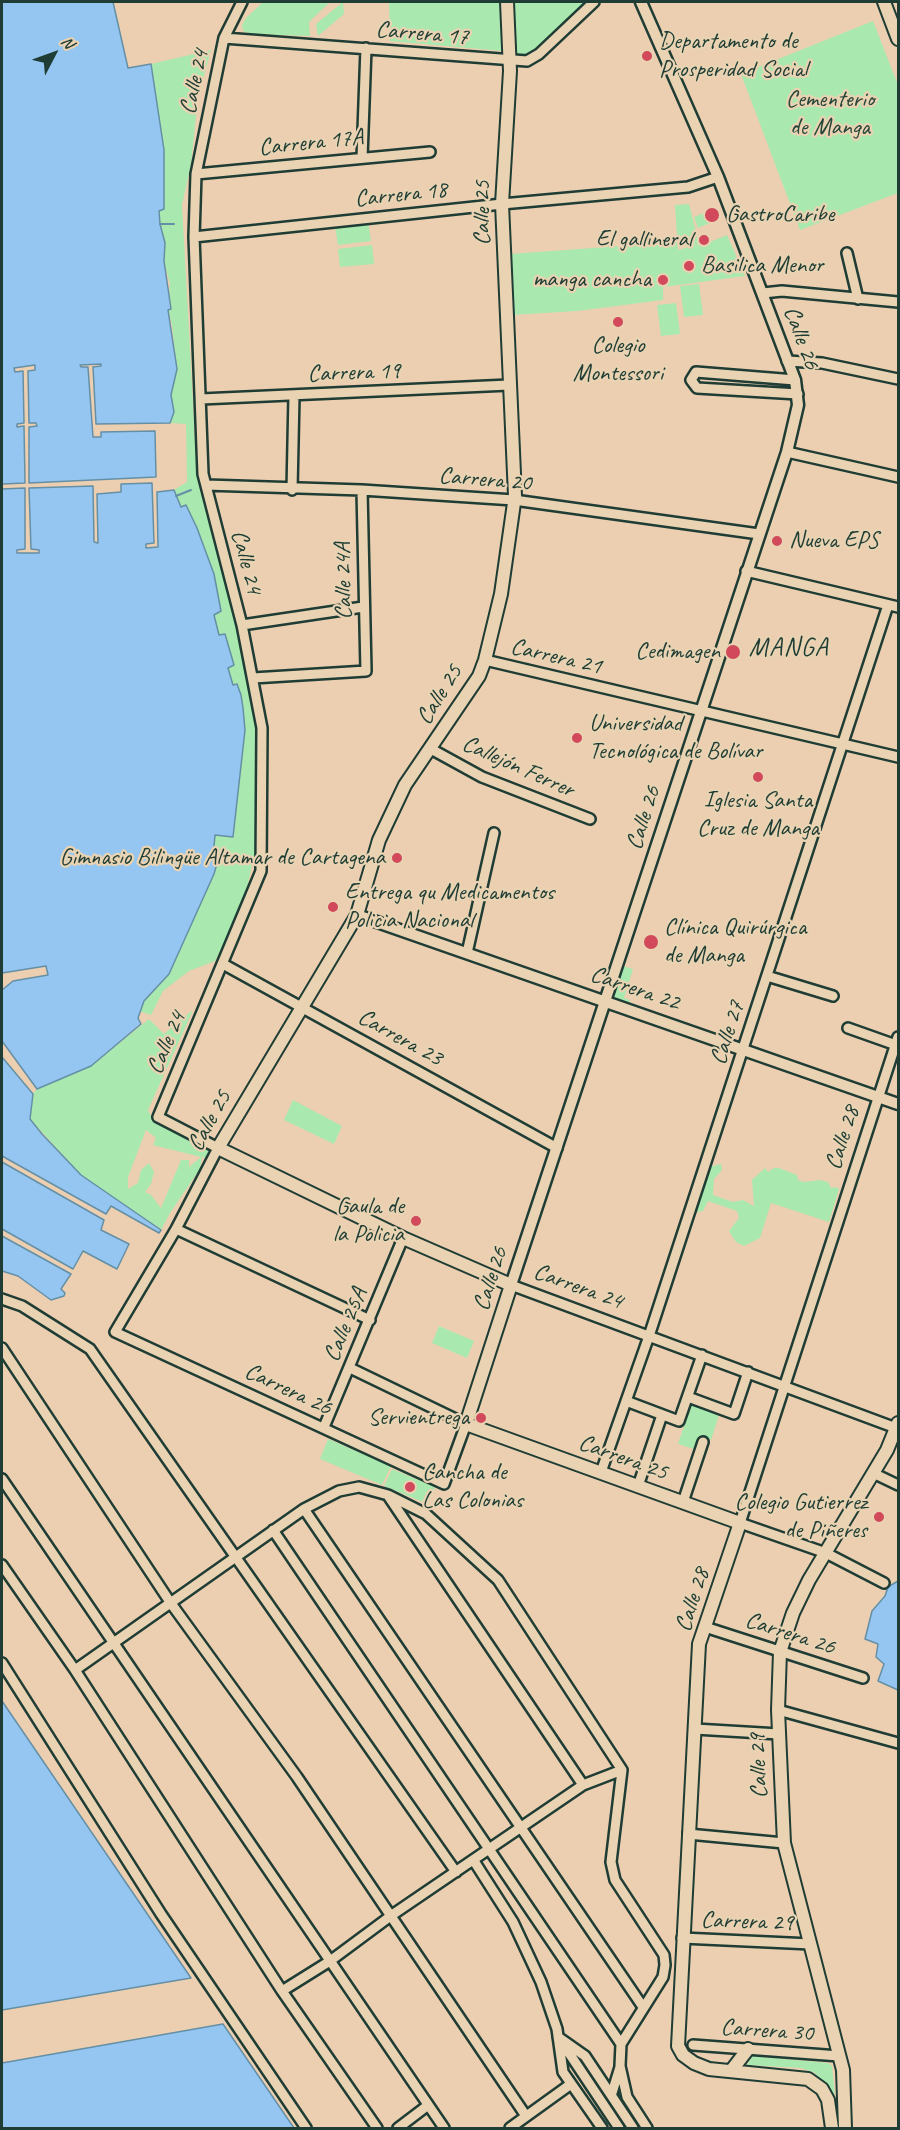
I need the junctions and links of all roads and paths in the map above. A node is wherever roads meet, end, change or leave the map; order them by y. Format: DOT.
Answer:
graph roads {
  1 [pos="242,2"];
  2 [pos="507,2"];
  3 [pos="594,2"];
  4 [pos="641,2"];
  5 [pos="884,2"];
  6 [pos="224,38"];
  7 [pos="898,39"];
  8 [pos="366,48"];
  9 [pos="511,60"];
  10 [pos="430,152"];
  11 [pos="362,158"];
  12 [pos="196,174"];
  13 [pos="718,177"];
  14 [pos="502,204"];
  15 [pos="194,237"];
  16 [pos="847,253"];
  17 [pos="763,293"];
  18 [pos="858,299"];
  19 [pos="898,302"];
  20 [pos="787,361"];
  21 [pos="898,379"];
  22 [pos="795,380"];
  23 [pos="509,385"];
  24 [pos="798,394"];
  25 [pos="294,395"];
  26 [pos="201,399"];
  27 [pos="787,452"];
  28 [pos="898,477"];
  29 [pos="206,485"];
  30 [pos="292,490"];
  31 [pos="362,490"];
  32 [pos="514,500"];
  33 [pos="759,534"];
  34 [pos="746,571"];
  35 [pos="888,605"];
  36 [pos="363,607"];
  37 [pos="898,607"];
  38 [pos="242,625"];
  39 [pos="485,660"];
  40 [pos="253,678"];
  41 [pos="701,711"];
  42 [pos="843,744"];
  43 [pos="431,749"];
  44 [pos="898,757"];
  45 [pos="590,819"];
  46 [pos="494,833"];
  47 [pos="357,915"];
  48 [pos="467,953"];
  49 [pos="223,964"];
  50 [pos="767,976"];
  51 [pos="833,996"];
  52 [pos="604,1000"];
  53 [pos="301,1005"];
  54 [pos="848,1028"];
  55 [pos="897,1041"];
  56 [pos="743,1050"];
  57 [pos="879,1097"];
  58 [pos="898,1104"];
  59 [pos="158,1117"];
  60 [pos="218,1148"];
  61 [pos="557,1148"];
  62 [pos="176,1229"];
  63 [pos="403,1238"];
  64 [pos="511,1285"];
  65 [pos="2,1299"];
  66 [pos="370,1320"];
  67 [pos="115,1332"];
  68 [pos="650,1336"];
  69 [pos="2,1348"];
  70 [pos="702,1356"];
  71 [pos="350,1368"];
  72 [pos="748,1372"];
  73 [pos="785,1385"];
  74 [pos="688,1397"];
  75 [pos="626,1401"];
  76 [pos="662,1415"];
  77 [pos="466,1424"];
  78 [pos="324,1427"];
  79 [pos="897,1428"];
  80 [pos="703,1442"];
  81 [pos="601,1472"];
  82 [pos="873,1473"];
  83 [pos="2,1479"];
  84 [pos="444,1484"];
  85 [pos="898,1485"];
  86 [pos="638,1486"];
  87 [pos="388,1495"];
  88 [pos="683,1502"];
  89 [pos="304,1509"];
  90 [pos="740,1523"];
  91 [pos="273,1530"];
  92 [pos="826,1552"];
  93 [pos="237,1557"];
  94 [pos="2,1565"];
  95 [pos="884,1583"];
  96 [pos="171,1602"];
  97 [pos="705,1627"];
  98 [pos="113,1641"];
  99 [pos="780,1652"];
  100 [pos="2,1663"];
  101 [pos="75,1670"];
  102 [pos="863,1678"];
  103 [pos="778,1710"];
  104 [pos="695,1729"];
  105 [pos="779,1734"];
  106 [pos="898,1743"];
  107 [pos="622,1770"];
  108 [pos="583,1785"];
  109 [pos="520,1828"];
  110 [pos="688,1834"];
  111 [pos="784,1843"];
  112 [pos="489,1851"];
  113 [pos="474,1860"];
  114 [pos="456,1872"];
  115 [pos="392,1915"];
  116 [pos="682,1938"];
  117 [pos="811,1944"];
  118 [pos="330,1961"];
  119 [pos="282,1991"];
  120 [pos="643,2007"];
  121 [pos="558,2037"];
  122 [pos="621,2044"];
  123 [pos="693,2045"];
  124 [pos="748,2049"];
  125 [pos="838,2055"];
  126 [pos="620,2066"];
  127 [pos="731,2071"];
  128 [pos="571,2084"];
  129 [pos="612,2093"];
  130 [pos="427,2106"];
  131 [pos="526,2116"];
  132 [pos="306,2128"];
  133 [pos="377,2128"];
  134 [pos="398,2128"];
  135 [pos="444,2128"];
  136 [pos="510,2128"];
  137 [pos="602,2128"];
  138 [pos="619,2128"];
  139 [pos="633,2128"];
  140 [pos="647,2128"];
  141 [pos="832,2128"];
  142 [pos="845,2128"];
  1 -- 6 [label="street, Calle 24"];
  2 -- 9 [label="main road, Calle 25"];
  3 -- 9 [label="street, Carrera 17"];
  4 -- 13 [label="street, Calle 26"];
  5 -- 7 [label="main road"];
  6 -- 8 [label="street, Carrera 17"];
  6 -- 12 [label="street, Calle 24"];
  8 -- 9 [label="street, Carrera 17"];
  8 -- 11 [label="street"];
  9 -- 14 [label="main road, Calle 25"];
  10 -- 11 [label="street, Carrera 17A"];
  11 -- 12 [label="street, Carrera 17A"];
  12 -- 15 [label="street, Calle 24"];
  13 -- 14 [label="street, Carrera 18"];
  13 -- 17 [label="street, Calle 26"];
  14 -- 15 [label="street, Carrera 18"];
  14 -- 23 [label="main road, Calle 25"];
  15 -- 26 [label="street, Calle 24"];
  16 -- 18 [label="street"];
  17 -- 18 [label="street"];
  17 -- 20 [label="street, Calle 26"];
  18 -- 19 [label="street"];
  20 -- 21 [label="street"];
  20 -- 22 [label="street, Calle 26"];
  22 -- 24 [label="street, Calle 26"];
  22 -- 24 [label="street"];
  23 -- 25 [label="street, Carrera 19"];
  23 -- 32 [label="main road, Calle 25"];
  24 -- 27 [label="street, Calle 26"];
  25 -- 26 [label="street, Carrera 19"];
  25 -- 30 [label="street"];
  26 -- 29 [label="street, Calle 24"];
  27 -- 28 [label="street"];
  27 -- 33 [label="street, Calle 26"];
  29 -- 30 [label="street, Carrera 20"];
  29 -- 38 [label="street, Calle 24"];
  30 -- 31 [label="street, Carrera 20"];
  31 -- 32 [label="street, Carrera 20"];
  31 -- 36 [label="street, Calle 24A"];
  32 -- 33 [label="street, Carrera 20"];
  32 -- 39 [label="main road, Calle 25"];
  33 -- 34 [label="street, Calle 26"];
  34 -- 35 [label="street"];
  34 -- 41 [label="street, Calle 26"];
  35 -- 37 [label="street"];
  35 -- 42 [label="street, Calle 27"];
  36 -- 38 [label="street"];
  36 -- 40 [label="street, Calle 24A"];
  38 -- 40 [label="street, Calle 24"];
  39 -- 41 [label="street, Carrera 21"];
  39 -- 43 [label="main road, Calle 25"];
  40 -- 49 [label="street, Calle 24"];
  41 -- 42 [label="street, Carrera 21"];
  41 -- 52 [label="street, Calle 26"];
  42 -- 44 [label="street, Carrera 21"];
  42 -- 50 [label="street, Calle 27"];
  43 -- 45 [label="street, Callejón Ferrer"];
  43 -- 47 [label="main road, Calle 25"];
  46 -- 48 [label="street"];
  47 -- 48 [label="street, Carrera 22"];
  47 -- 53 [label="main road, Calle 25"];
  48 -- 52 [label="street, Carrera 22"];
  49 -- 53 [label="street, Carrera 23"];
  49 -- 59 [label="street, Calle 24"];
  50 -- 51 [label="street"];
  50 -- 56 [label="street, Calle 27"];
  52 -- 56 [label="street, Carrera 22"];
  52 -- 61 [label="street, Calle 26"];
  53 -- 60 [label="main road, Calle 25"];
  53 -- 61 [label="street, Carrera 23"];
  54 -- 55 [label="street"];
  55 -- 57 [label="street, Calle 28"];
  56 -- 57 [label="street, Carrera 22"];
  56 -- 68 [label="street, Calle 27"];
  57 -- 58 [label="street, Carrera 22"];
  57 -- 73 [label="street, Calle 28"];
  59 -- 60 [label="street, Carrera 24"];
  60 -- 62 [label="street, Calle 25"];
  60 -- 63 [label="main road, Carrera 24"];
  61 -- 64 [label="street, Calle 26"];
  62 -- 66 [label="street"];
  62 -- 67 [label="street, Calle 25"];
  63 -- 64 [label="main road, Carrera 24"];
  63 -- 66 [label="street, Calle 25A"];
  64 -- 68 [label="street, Carrera 24"];
  64 -- 77 [label="main road, Calle 26"];
  65 -- 93 [label="street"];
  66 -- 71 [label="street, Calle 25A"];
  67 -- 78 [label="street, Carrera 26"];
  68 -- 70 [label="street, Carrera 24"];
  68 -- 75 [label="street, Calle 27"];
  69 -- 96 [label="street"];
  70 -- 72 [label="street, Carrera 24"];
  70 -- 74 [label="street"];
  71 -- 77 [label="street, Carrera 25"];
  71 -- 78 [label="street, Calle 25A"];
  72 -- 73 [label="street, Carrera 24"];
  72 -- 74 [label="street"];
  73 -- 79 [label="street, Carrera 24"];
  73 -- 90 [label="street, Calle 28"];
  74 -- 76 [label="street"];
  75 -- 76 [label="street"];
  75 -- 81 [label="street, Calle 27"];
  76 -- 86 [label="street"];
  77 -- 81 [label="main road, Carrera 25"];
  77 -- 84 [label="street, Calle 26"];
  78 -- 84 [label="street, Carrera 26"];
  79 -- 82 [label="main road, Calle 29"];
  80 -- 88 [label="street"];
  81 -- 86 [label="main road, Carrera 25"];
  82 -- 85 [label="street"];
  82 -- 92 [label="main road, Calle 29"];
  83 -- 98 [label="street"];
  86 -- 88 [label="main road, Carrera 25"];
  87 -- 89 [label="street"];
  87 -- 107 [label="street"];
  87 -- 108 [label="street"];
  88 -- 90 [label="main road, Carrera 25"];
  89 -- 91 [label="street"];
  89 -- 109 [label="street"];
  90 -- 92 [label="street, Carrera 25"];
  90 -- 97 [label="main road, Calle 28"];
  91 -- 93 [label="street"];
  91 -- 112 [label="street"];
  92 -- 95 [label="street, Carrera 25"];
  92 -- 99 [label="main road, Calle 29"];
  93 -- 96 [label="street"];
  93 -- 114 [label="street"];
  94 -- 101 [label="street"];
  96 -- 98 [label="street"];
  96 -- 115 [label="street"];
  97 -- 99 [label="street, Carrera 26"];
  97 -- 104 [label="main road, Calle 28"];
  98 -- 101 [label="street"];
  98 -- 118 [label="street"];
  99 -- 102 [label="street, Carrera 26"];
  99 -- 103 [label="main road, Calle 29"];
  100 -- 132 [label="street"];
  101 -- 119 [label="street"];
  103 -- 105 [label="main road, Calle 29"];
  103 -- 106 [label="street"];
  104 -- 105 [label="street"];
  104 -- 110 [label="main road, Calle 28"];
  105 -- 111 [label="main road, Calle 29"];
  107 -- 108 [label="street"];
  107 -- 120 [label="street"];
  108 -- 109 [label="street"];
  109 -- 112 [label="street"];
  109 -- 120 [label="street"];
  110 -- 111 [label="street"];
  110 -- 116 [label="main road, Calle 28"];
  111 -- 117 [label="main road, Calle 29"];
  112 -- 113 [label="street"];
  112 -- 122 [label="street"];
  113 -- 114 [label="street"];
  113 -- 121 [label="street"];
  114 -- 115 [label="street"];
  115 -- 118 [label="street"];
  115 -- 131 [label="street"];
  116 -- 117 [label="street, Carrera 29"];
  116 -- 127 [label="main road, Calle 28"];
  117 -- 125 [label="main road, Calle 29"];
  118 -- 119 [label="street"];
  118 -- 130 [label="street"];
  119 -- 133 [label="street"];
  120 -- 122 [label="street"];
  121 -- 128 [label="street"];
  121 -- 129 [label="street"];
  121 -- 138 [label="street"];
  122 -- 126 [label="street"];
  123 -- 124 [label="street, Carrera 30"];
  124 -- 125 [label="street, Carrera 30"];
  124 -- 127 [label="main road"];
  125 -- 142 [label="main road, Calle 29"];
  126 -- 129 [label="street"];
  126 -- 140 [label="street"];
  127 -- 141 [label="main road, Calle 28"];
  128 -- 131 [label="street"];
  128 -- 137 [label="street"];
  129 -- 139 [label="street"];
  130 -- 134 [label="street"];
  130 -- 135 [label="street"];
  131 -- 136 [label="street"];
}
